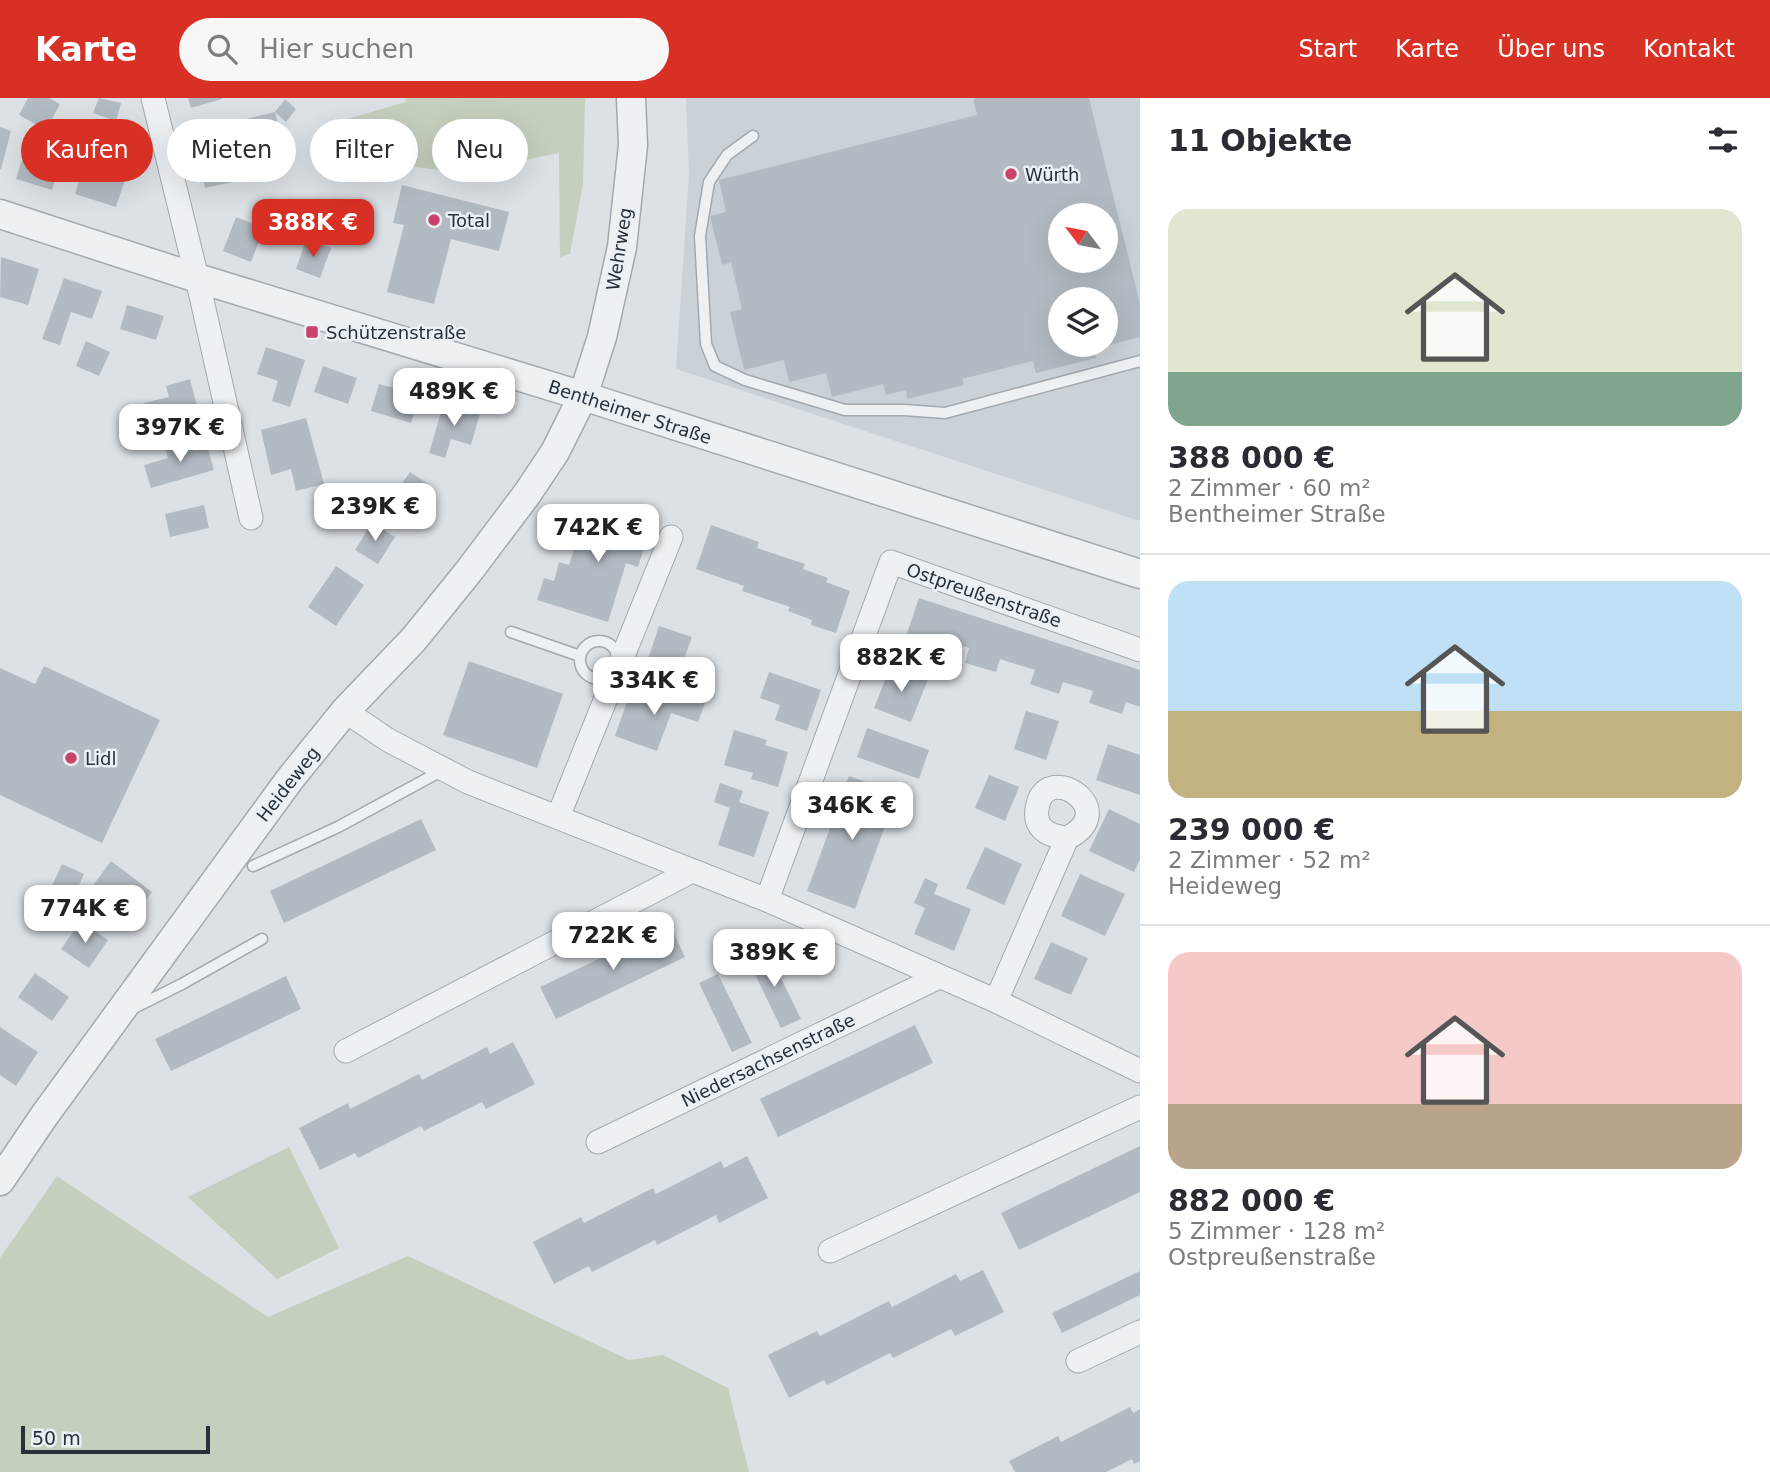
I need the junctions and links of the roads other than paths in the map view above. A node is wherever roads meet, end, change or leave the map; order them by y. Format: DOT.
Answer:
graph roads {
  1 [pos="153,98"];
  2 [pos="631,98"];
  3 [pos="753,136"];
  4 [pos="0,214"];
  5 [pos="197,278"];
  6 [pos="1140,361"];
  7 [pos="583,396"];
  8 [pos="251,518"];
  9 [pos="671,537"];
  10 [pos="1140,574"];
  11 [pos="511,632"];
  12 [pos="1140,650"];
  13 [pos="580,656"];
  14 [pos="618,666"];
  15 [pos="345,711"];
  16 [pos="443,769"];
  17 [pos="558,817"];
  18 [pos="1067,838"];
  19 [pos="253,866"];
  20 [pos="692,871"];
  21 [pos="767,901"];
  22 [pos="262,939"];
  23 [pos="939,977"];
  24 [pos="996,1001"];
  25 [pos="116,1017"];
  26 [pos="346,1051"];
  27 [pos="1140,1070"];
  28 [pos="1140,1107"];
  29 [pos="598,1142"];
  30 [pos="0,1181"];
  31 [pos="830,1251"];
  32 [pos="1140,1332"];
  33 [pos="1078,1361"];
  1 -- 5 [label="street"];
  2 -- 7 [label="street, Wehrweg"];
  3 -- 6 [label="lane"];
  4 -- 5 [label="street, Bentheimer Straße"];
  5 -- 7 [label="street, Bentheimer Straße"];
  5 -- 8 [label="street"];
  7 -- 10 [label="street, Bentheimer Straße"];
  7 -- 15 [label="street, Heideweg"];
  9 -- 14 [label="street"];
  11 -- 13 [label="lane"];
  12 -- 21 [label="street, Ostpreußenstraße"];
  13 -- 14 [label="lane"];
  13 -- 14 [label="lane"];
  14 -- 17 [label="street"];
  15 -- 16 [label="street"];
  15 -- 25 [label="street, Heideweg"];
  16 -- 17 [label="street"];
  16 -- 19 [label="lane"];
  17 -- 20 [label="street"];
  18 -- 24 [label="street"];
  20 -- 21 [label="street"];
  20 -- 26 [label="street"];
  21 -- 23 [label="street"];
  22 -- 25 [label="lane"];
  23 -- 24 [label="street"];
  23 -- 29 [label="street, Niedersachsenstraße"];
  24 -- 27 [label="street"];
  25 -- 30 [label="street, Heideweg"];
  28 -- 31 [label="street"];
  32 -- 33 [label="street"];
}
